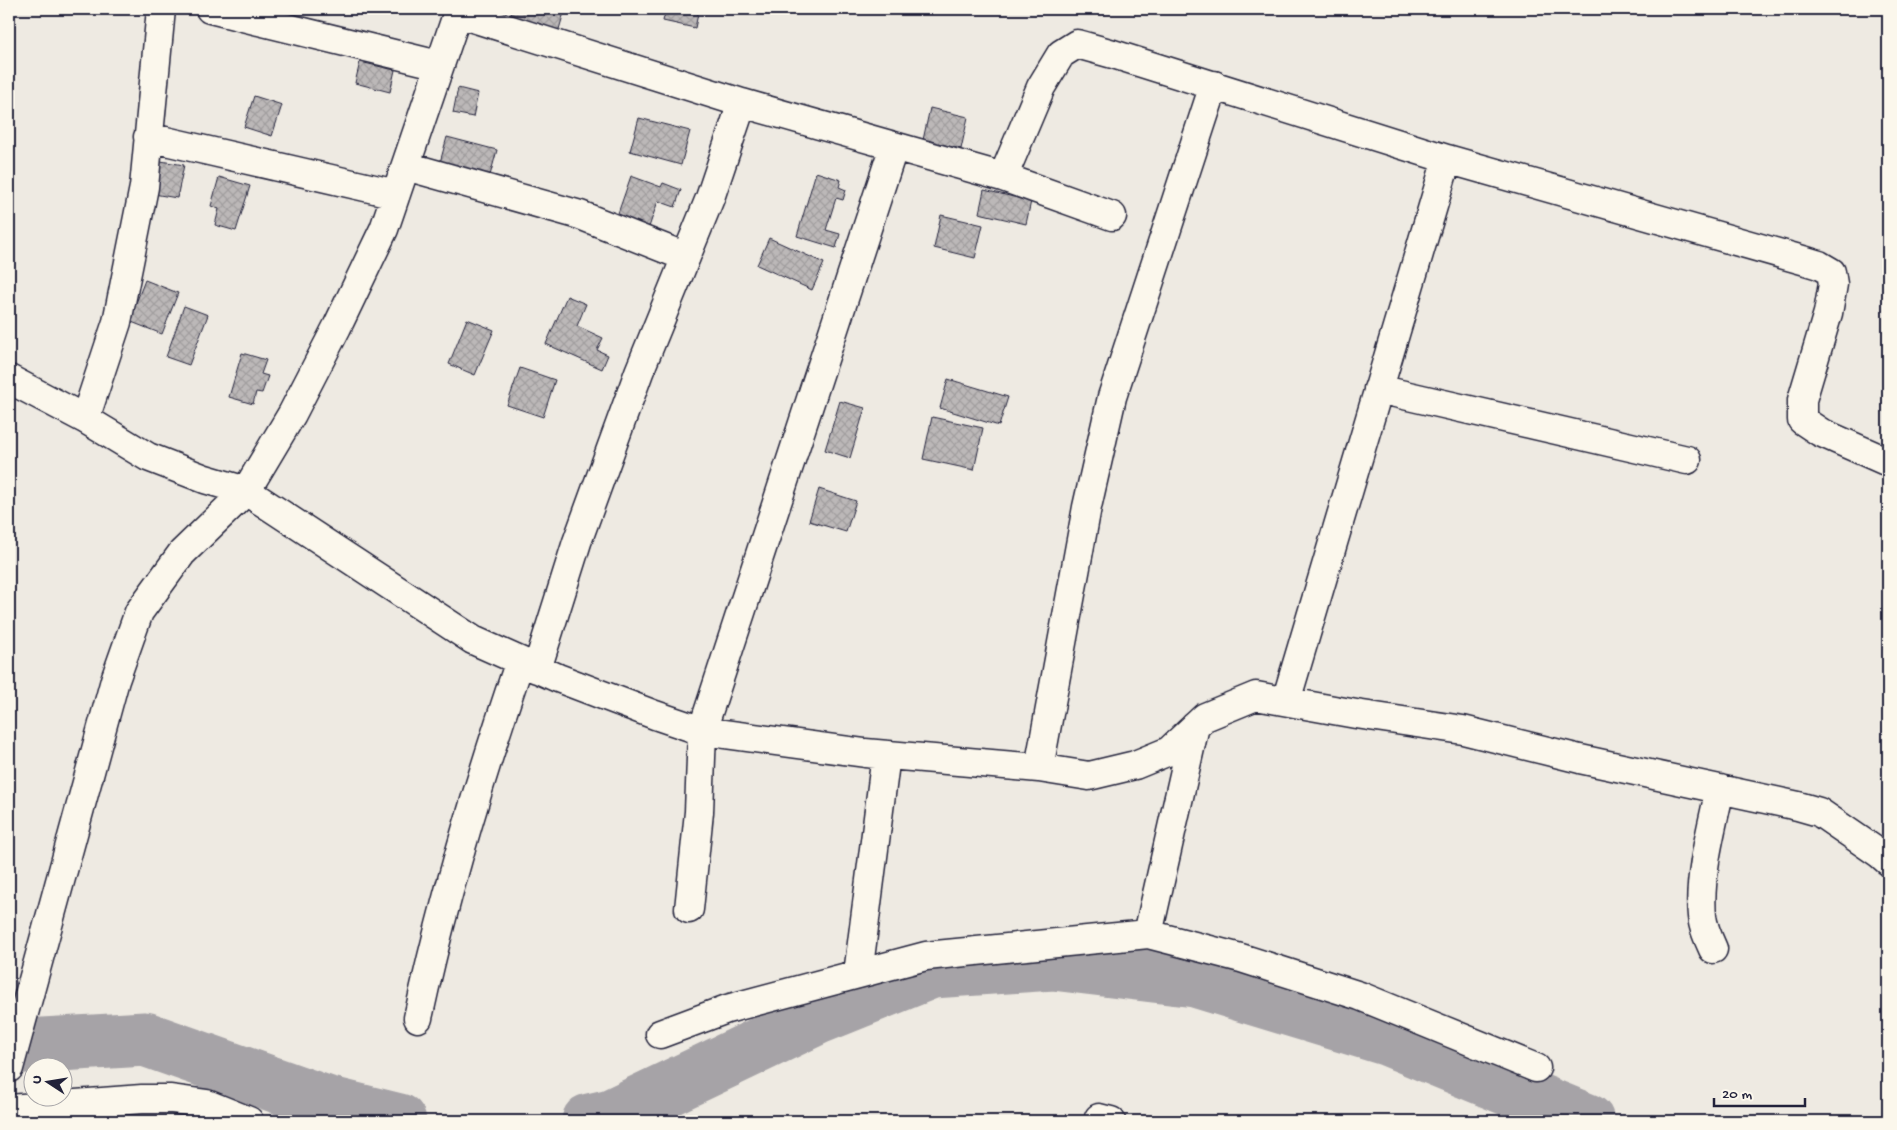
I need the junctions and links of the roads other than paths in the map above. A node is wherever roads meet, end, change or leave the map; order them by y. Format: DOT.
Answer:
graph roads {
  1 [pos="161,9"];
  2 [pos="210,9"];
  3 [pos="458,11"];
  4 [pos="440,65"];
  5 [pos="1214,86"];
  6 [pos="742,104"];
  7 [pos="148,137"];
  8 [pos="894,146"];
  9 [pos="1447,159"];
  10 [pos="406,166"];
  11 [pos="1003,177"];
  12 [pos="396,194"];
  13 [pos="1112,216"];
  14 [pos="686,257"];
  15 [pos="9,379"];
  16 [pos="1378,389"];
  17 [pos="85,419"];
  18 [pos="1687,460"];
  19 [pos="1888,462"];
  20 [pos="246,491"];
  21 [pos="528,665"];
  22 [pos="1286,701"];
  23 [pos="1195,726"];
  24 [pos="702,731"];
  25 [pos="886,755"];
  26 [pos="1039,768"];
  27 [pos="1720,789"];
  28 [pos="1888,861"];
  29 [pos="689,909"];
  30 [pos="1148,934"];
  31 [pos="1713,949"];
  32 [pos="858,974"];
  33 [pos="22,992"];
  34 [pos="418,1018"];
  35 [pos="660,1034"];
  36 [pos="9,1068"];
  37 [pos="1536,1068"];
  38 [pos="9,1108"];
  39 [pos="248,1121"];
  40 [pos="1098,1121"];
  41 [pos="1110,1121"];
  1 -- 7 [label="street"];
  2 -- 4 [label="street"];
  3 -- 4 [label="street"];
  3 -- 6 [label="street"];
  4 -- 10 [label="street"];
  5 -- 9 [label="street"];
  5 -- 11 [label="street"];
  5 -- 26 [label="street"];
  6 -- 8 [label="street"];
  6 -- 14 [label="street"];
  7 -- 12 [label="street"];
  7 -- 17 [label="street"];
  8 -- 11 [label="street"];
  8 -- 24 [label="street"];
  9 -- 16 [label="street"];
  9 -- 19 [label="street"];
  10 -- 12 [label="street"];
  10 -- 14 [label="street"];
  11 -- 13 [label="street"];
  12 -- 20 [label="street"];
  14 -- 21 [label="street"];
  15 -- 17 [label="street"];
  16 -- 18 [label="street"];
  16 -- 22 [label="street"];
  17 -- 20 [label="street"];
  20 -- 21 [label="street"];
  20 -- 33 [label="street"];
  21 -- 24 [label="street"];
  21 -- 34 [label="street"];
  22 -- 23 [label="street"];
  22 -- 27 [label="street"];
  23 -- 26 [label="street"];
  23 -- 30 [label="street"];
  24 -- 25 [label="street"];
  24 -- 29 [label="street"];
  25 -- 26 [label="street"];
  25 -- 32 [label="street"];
  27 -- 28 [label="street"];
  27 -- 31 [label="street"];
  30 -- 32 [label="street"];
  30 -- 37 [label="street"];
  32 -- 35 [label="street"];
  33 -- 36 [label="street"];
  38 -- 39 [label="street"];
  40 -- 41 [label="street"];
}
